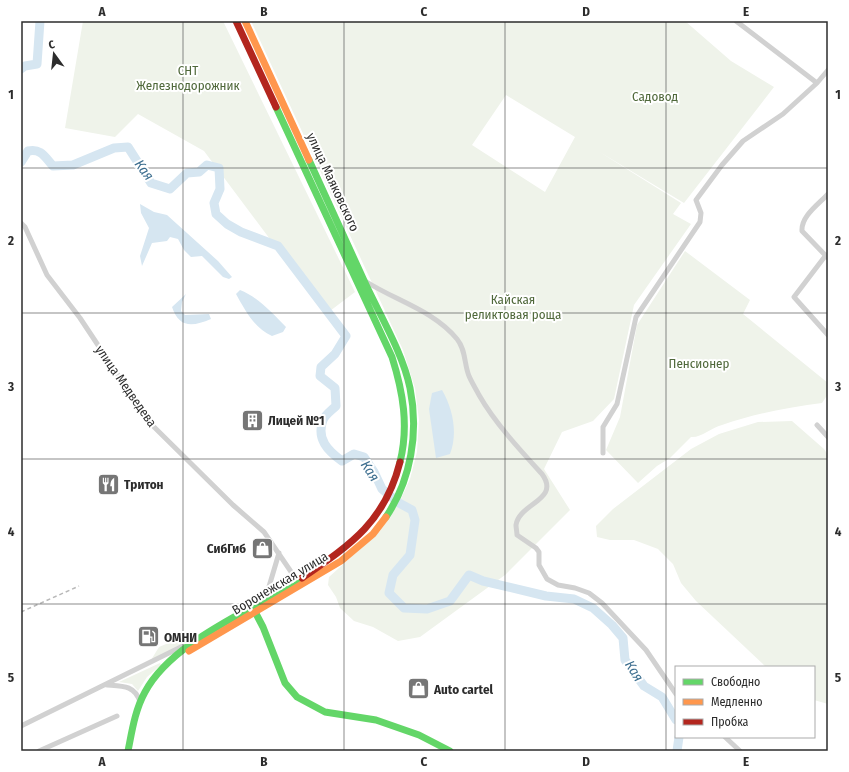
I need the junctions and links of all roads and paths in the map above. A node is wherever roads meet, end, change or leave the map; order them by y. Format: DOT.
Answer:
graph roads {
  1 [pos="236,21"];
  2 [pos="245,21"];
  3 [pos="736,21"];
  4 [pos="828,70"];
  5 [pos="817,83"];
  6 [pos="828,194"];
  7 [pos="21,223"];
  8 [pos="827,256"];
  9 [pos="365,280"];
  10 [pos="828,335"];
  11 [pos="817,425"];
  12 [pos="828,437"];
  13 [pos="602,453"];
  14 [pos="403,485"];
  15 [pos="381,508"];
  16 [pos="279,553"];
  17 [pos="299,584"];
  18 [pos="265,601"];
  19 [pos="255,610"];
  20 [pos="196,640"];
  21 [pos="156,660"];
  22 [pos="173,660"];
  23 [pos="106,686"];
  24 [pos="675,693"];
  25 [pos="140,702"];
  26 [pos="117,716"];
  27 [pos="21,726"];
  28 [pos="726,738"];
  29 [pos="40,751"];
  30 [pos="128,751"];
  31 [pos="450,751"];
  32 [pos="740,751"];
  1 -- 15 [label="main road, улица Маяковского"];
  2 -- 9 [label="main road, улица Маяковского"];
  3 -- 5 [label="street"];
  4 -- 5 [label="street"];
  5 -- 13 [label="street"];
  6 -- 8 [label="street"];
  7 -- 16 [label="street, улица Медведева"];
  8 -- 10 [label="street"];
  9 -- 14 [label="main road, улица Маяковского"];
  9 -- 24 [label="street"];
  11 -- 12 [label="street"];
  14 -- 17 [label="main road, Воронежская улица"];
  15 -- 17 [label="main road, Воронежская улица"];
  16 -- 17 [label="street, улица Медведева"];
  16 -- 18 [label="street"];
  17 -- 18 [label="main road, Воронежская улица"];
  17 -- 19 [label="main road, Воронежская улица"];
  18 -- 19 [label="main road, Воронежская улица"];
  19 -- 20 [label="main road, Воронежская улица"];
  19 -- 22 [label="main road, Воронежская улица"];
  19 -- 31 [label="main road"];
  20 -- 21 [label="street"];
  20 -- 22 [label="main road, Воронежская улица"];
  21 -- 22 [label="street"];
  21 -- 23 [label="street"];
  22 -- 25 [label="main road"];
  23 -- 25 [label="street"];
  23 -- 27 [label="street"];
  25 -- 30 [label="main road"];
  26 -- 29 [label="street"];
  28 -- 32 [label="street"];
}
